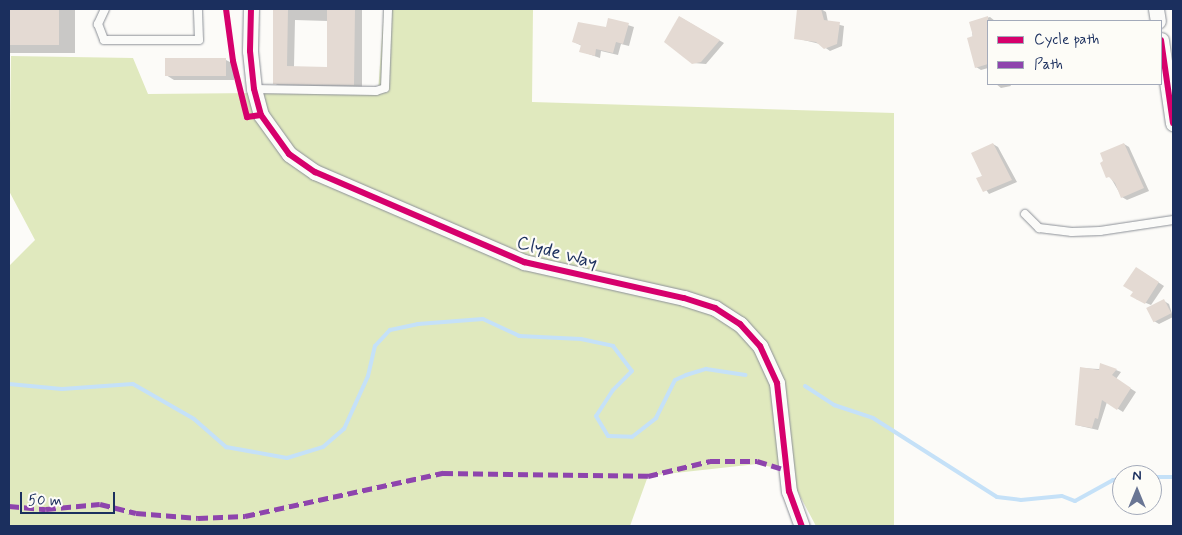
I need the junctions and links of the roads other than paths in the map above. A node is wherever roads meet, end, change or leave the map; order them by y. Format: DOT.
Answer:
graph roads {
  1 [pos="105,9"];
  2 [pos="198,9"];
  3 [pos="252,9"];
  4 [pos="388,9"];
  5 [pos="1162,47"];
  6 [pos="254,89"];
  7 [pos="1173,123"];
  8 [pos="1025,214"];
  9 [pos="1173,220"];
  10 [pos="802,526"];
  1 -- 2 [label="lane"];
  3 -- 6 [label="street, Clyde Way"];
  4 -- 6 [label="lane"];
  5 -- 7 [label="street"];
  6 -- 10 [label="street, Clyde Way"];
  8 -- 9 [label="lane"];
}
